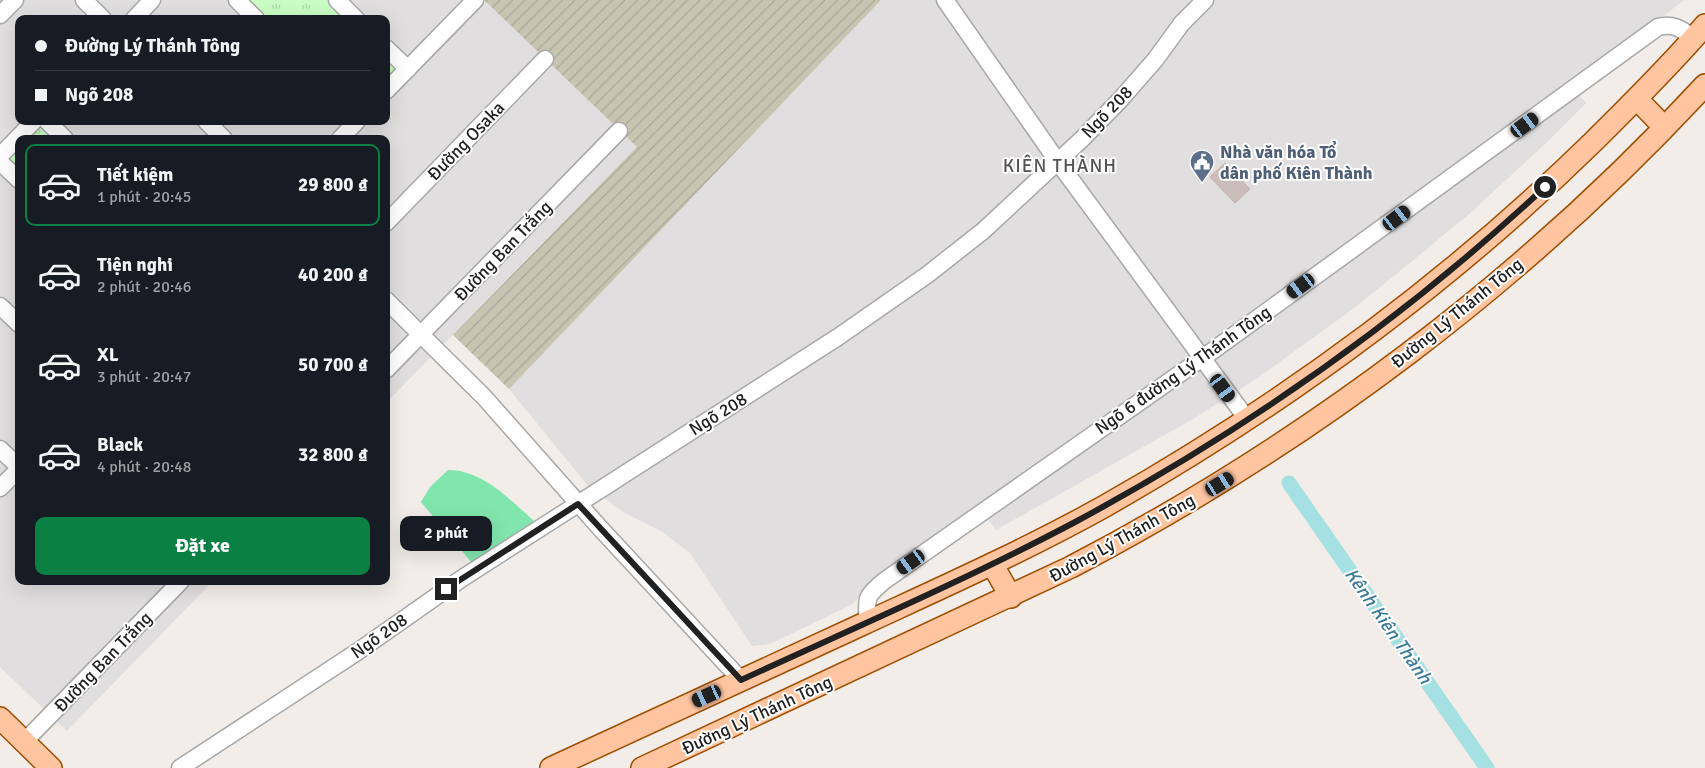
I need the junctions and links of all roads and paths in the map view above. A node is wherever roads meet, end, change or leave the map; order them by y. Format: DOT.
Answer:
graph roads {
  1 [pos="15,0"];
  2 [pos="84,0"];
  3 [pos="152,0"];
  4 [pos="237,0"];
  5 [pos="336,0"];
  6 [pos="475,0"];
  7 [pos="945,0"];
  8 [pos="1205,0"];
  9 [pos="0,15"];
  10 [pos="98,15"];
  11 [pos="138,15"];
  12 [pos="252,15"];
  13 [pos="352,15"];
  14 [pos="1699,32"];
  15 [pos="390,52"];
  16 [pos="545,59"];
  17 [pos="408,69"];
  18 [pos="1705,85"];
  19 [pos="390,87"];
  20 [pos="1636,99"];
  21 [pos="30,125"];
  22 [pos="51,125"];
  23 [pos="210,125"];
  24 [pos="353,125"];
  25 [pos="1664,127"];
  26 [pos="619,130"];
  27 [pos="20,135"];
  28 [pos="61,135"];
  29 [pos="220,135"];
  30 [pos="344,135"];
  31 [pos="15,141"];
  32 [pos="0,156"];
  33 [pos="0,162"];
  34 [pos="1058,162"];
  35 [pos="15,176"];
  36 [pos="390,219"];
  37 [pos="390,304"];
  38 [pos="0,306"];
  39 [pos="15,320"];
  40 [pos="421,334"];
  41 [pos="1202,358"];
  42 [pos="390,366"];
  43 [pos="1247,420"];
  44 [pos="0,449"];
  45 [pos="15,464"];
  46 [pos="15,472"];
  47 [pos="0,488"];
  48 [pos="578,504"];
  49 [pos="992,564"];
  50 [pos="177,585"];
  51 [pos="1011,597"];
  52 [pos="866,622"];
  53 [pos="741,680"];
  54 [pos="0,718"];
  55 [pos="24,742"];
  56 [pos="51,768"];
  57 [pos="180,768"];
  58 [pos="552,768"];
  59 [pos="642,768"];
  1 -- 9 [label="street"];
  2 -- 10 [label="street"];
  3 -- 11 [label="street"];
  4 -- 12 [label="street"];
  5 -- 13 [label="street"];
  6 -- 17 [label="street"];
  7 -- 34 [label="street"];
  8 -- 34 [label="street, Ngõ 208"];
  14 -- 20 [label="main road, Đường Lý Thánh Tông"];
  14 -- 41 [label="street, Ngõ 6 đường Lý Thánh Tông"];
  15 -- 17 [label="street"];
  16 -- 36 [label="street, Đường Osaka"];
  17 -- 19 [label="street"];
  18 -- 25 [label="main road, Đường Lý Thánh Tông"];
  20 -- 25 [label="main road"];
  20 -- 43 [label="main road, Đường Lý Thánh Tông"];
  21 -- 27 [label="street"];
  22 -- 28 [label="street"];
  23 -- 29 [label="street"];
  24 -- 30 [label="street"];
  25 -- 51 [label="main road, Đường Lý Thánh Tông"];
  26 -- 40 [label="street, Đường Ban Trắng"];
  31 -- 32 [label="street"];
  33 -- 35 [label="street"];
  34 -- 41 [label="street"];
  34 -- 48 [label="street, Ngõ 208"];
  37 -- 40 [label="street"];
  38 -- 39 [label="street"];
  40 -- 42 [label="street, Đường Ban Trắng"];
  40 -- 48 [label="street"];
  41 -- 43 [label="street"];
  41 -- 52 [label="street, Ngõ 6 đường Lý Thánh Tông"];
  43 -- 49 [label="main road, Đường Lý Thánh Tông"];
  44 -- 45 [label="street"];
  46 -- 47 [label="street"];
  48 -- 53 [label="street"];
  48 -- 57 [label="street, Ngõ 208"];
  49 -- 51 [label="main road"];
  49 -- 52 [label="main road, Đường Lý Thánh Tông"];
  50 -- 55 [label="street, Đường Ban Trắng"];
  51 -- 59 [label="main road, Đường Lý Thánh Tông"];
  52 -- 53 [label="main road, Đường Lý Thánh Tông"];
  53 -- 58 [label="main road, Đường Lý Thánh Tông"];
  54 -- 55 [label="main road"];
  55 -- 56 [label="main road"];
}
